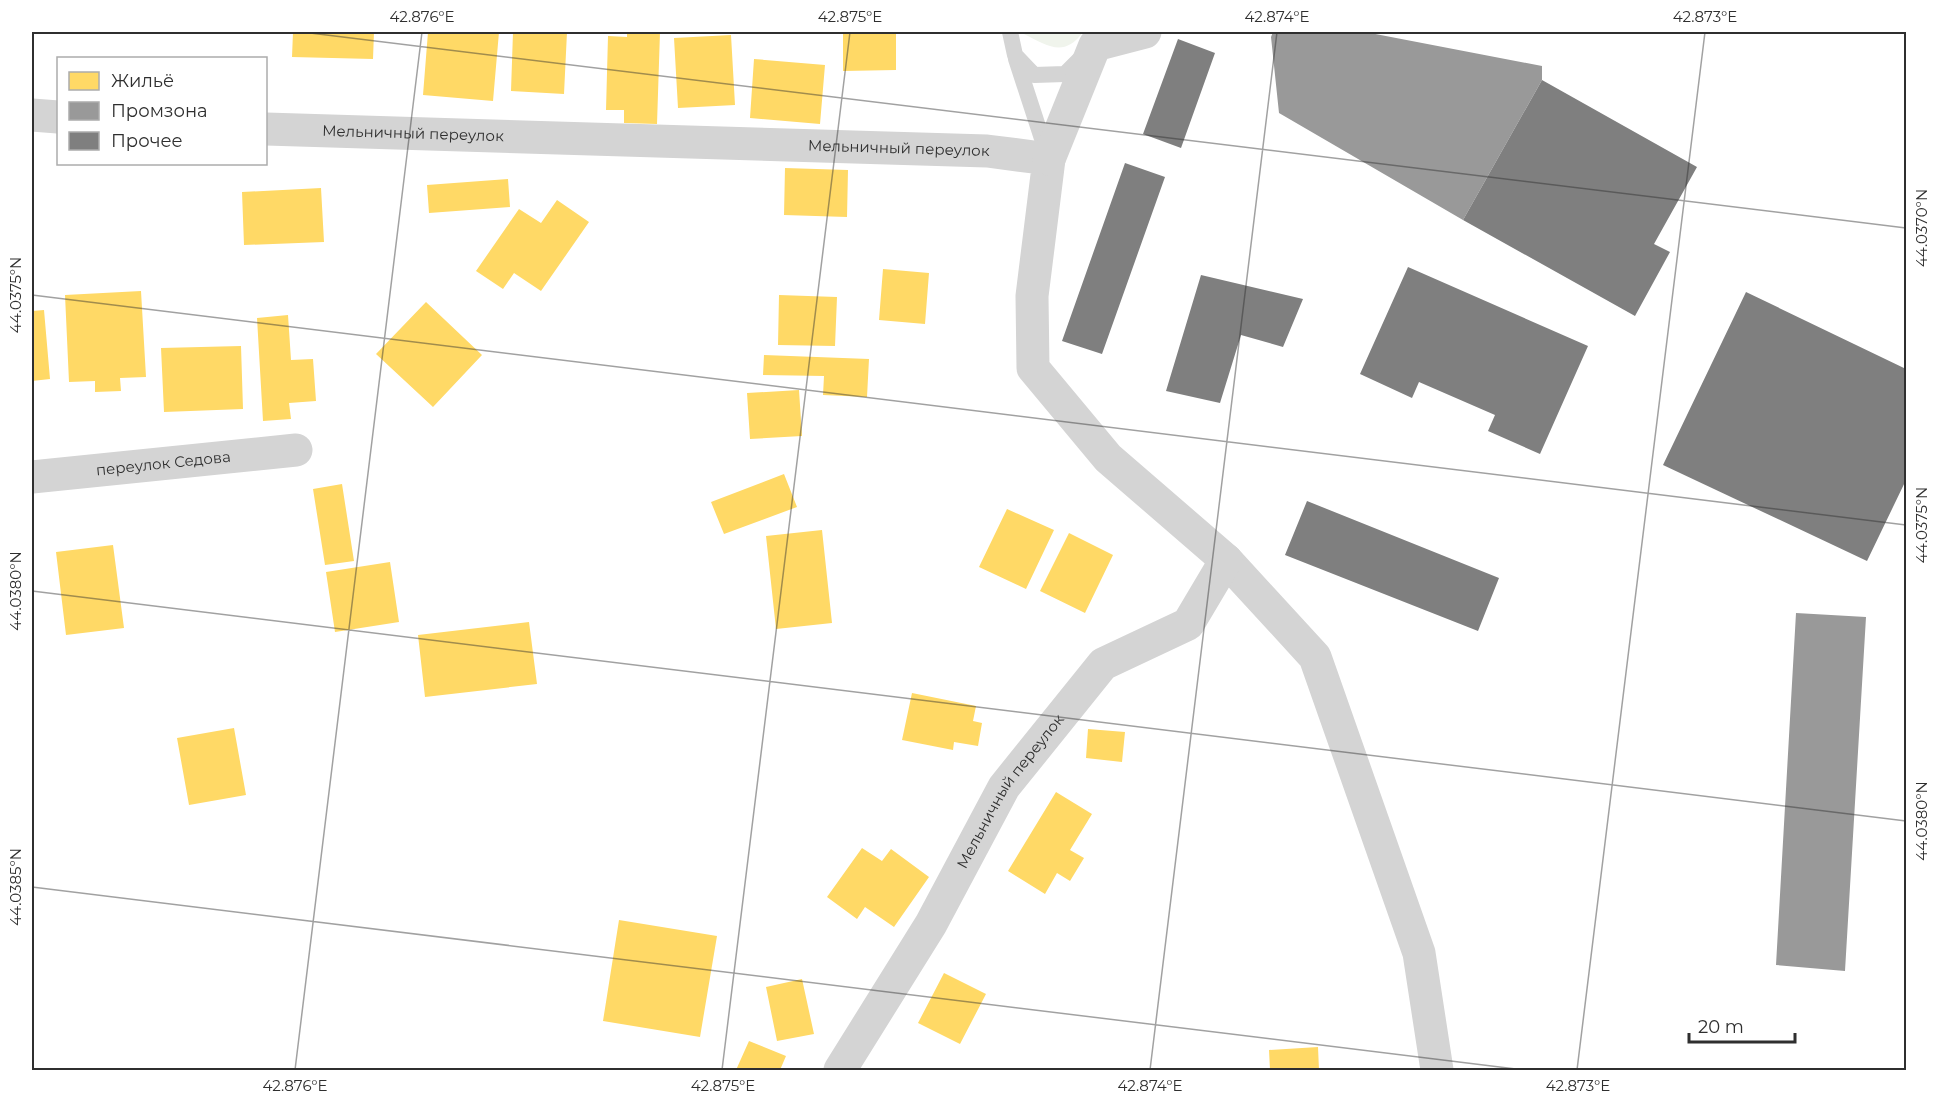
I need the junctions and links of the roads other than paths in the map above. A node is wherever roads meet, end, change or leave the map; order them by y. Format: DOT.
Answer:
graph roads {
  1 [pos="1010,32"];
  2 [pos="1146,32"];
  3 [pos="1099,38"];
  4 [pos="1015,55"];
  5 [pos="32,115"];
  6 [pos="57,117"];
  7 [pos="267,129"];
  8 [pos="1049,159"];
  9 [pos="296,450"];
  10 [pos="32,477"];
  11 [pos="1226,560"];
  12 [pos="840,1071"];
  13 [pos="1437,1071"];
  1 -- 4 [label="lane"];
  2 -- 3 [label="street"];
  3 -- 4 [label="lane"];
  3 -- 8 [label="street"];
  4 -- 8 [label="lane"];
  5 -- 6 [label="street"];
  7 -- 8 [label="street, Мельничный переулок"];
  8 -- 11 [label="street"];
  9 -- 10 [label="street, переулок Седова"];
  11 -- 12 [label="street, Мельничный переулок"];
  11 -- 13 [label="street"];
}
